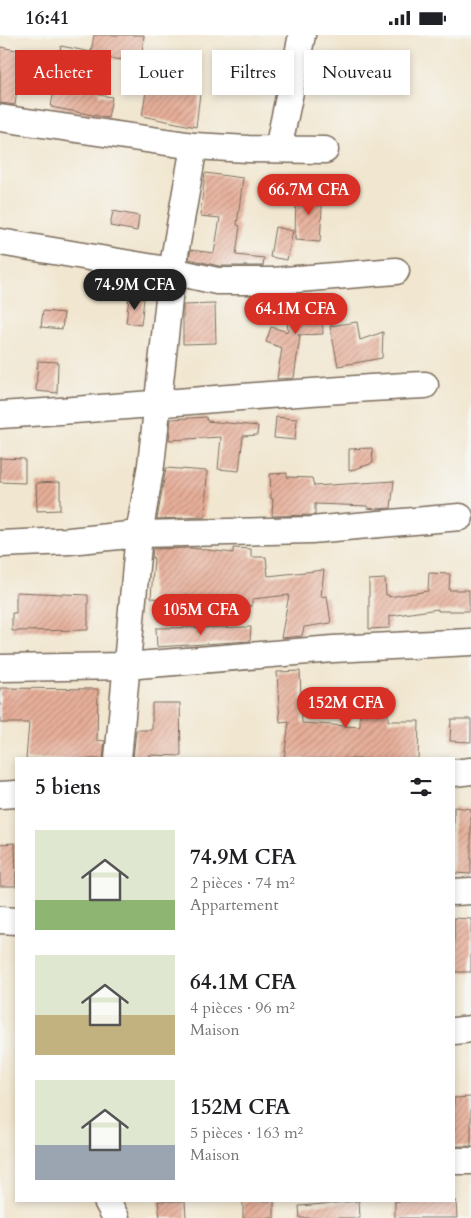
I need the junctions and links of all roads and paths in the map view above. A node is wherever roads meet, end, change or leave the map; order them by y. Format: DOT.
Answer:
graph roads {
  1 [pos="302,35"];
  2 [pos="0,118"];
  3 [pos="194,146"];
  4 [pos="278,149"];
  5 [pos="326,150"];
  6 [pos="0,242"];
  7 [pos="172,271"];
  8 [pos="396,271"];
  9 [pos="425,385"];
  10 [pos="158,405"];
  11 [pos="0,415"];
  12 [pos="460,517"];
  13 [pos="138,534"];
  14 [pos="0,544"];
  15 [pos="471,642"];
  16 [pos="126,666"];
  17 [pos="0,668"];
  18 [pos="118,757"];
  19 [pos="471,771"];
  20 [pos="455,773"];
  21 [pos="15,794"];
  22 [pos="0,795"];
  23 [pos="471,891"];
  24 [pos="455,892"];
  25 [pos="0,920"];
  26 [pos="15,921"];
  27 [pos="471,1029"];
  28 [pos="455,1031"];
  29 [pos="455,1161"];
  30 [pos="471,1161"];
  31 [pos="108,1202"];
  32 [pos="116,1218"];
  1 -- 4 [label="street"];
  2 -- 3 [label="street"];
  3 -- 4 [label="street"];
  3 -- 7 [label="street"];
  4 -- 5 [label="street"];
  6 -- 7 [label="street"];
  7 -- 8 [label="street"];
  7 -- 10 [label="street"];
  9 -- 10 [label="street"];
  10 -- 11 [label="street"];
  10 -- 13 [label="street"];
  12 -- 13 [label="street"];
  13 -- 14 [label="street"];
  13 -- 16 [label="street"];
  15 -- 16 [label="street"];
  16 -- 17 [label="street"];
  16 -- 18 [label="street"];
  19 -- 20 [label="street"];
  21 -- 22 [label="street"];
  23 -- 24 [label="street"];
  25 -- 26 [label="street"];
  27 -- 28 [label="street"];
  29 -- 30 [label="street"];
  31 -- 32 [label="street"];
}
